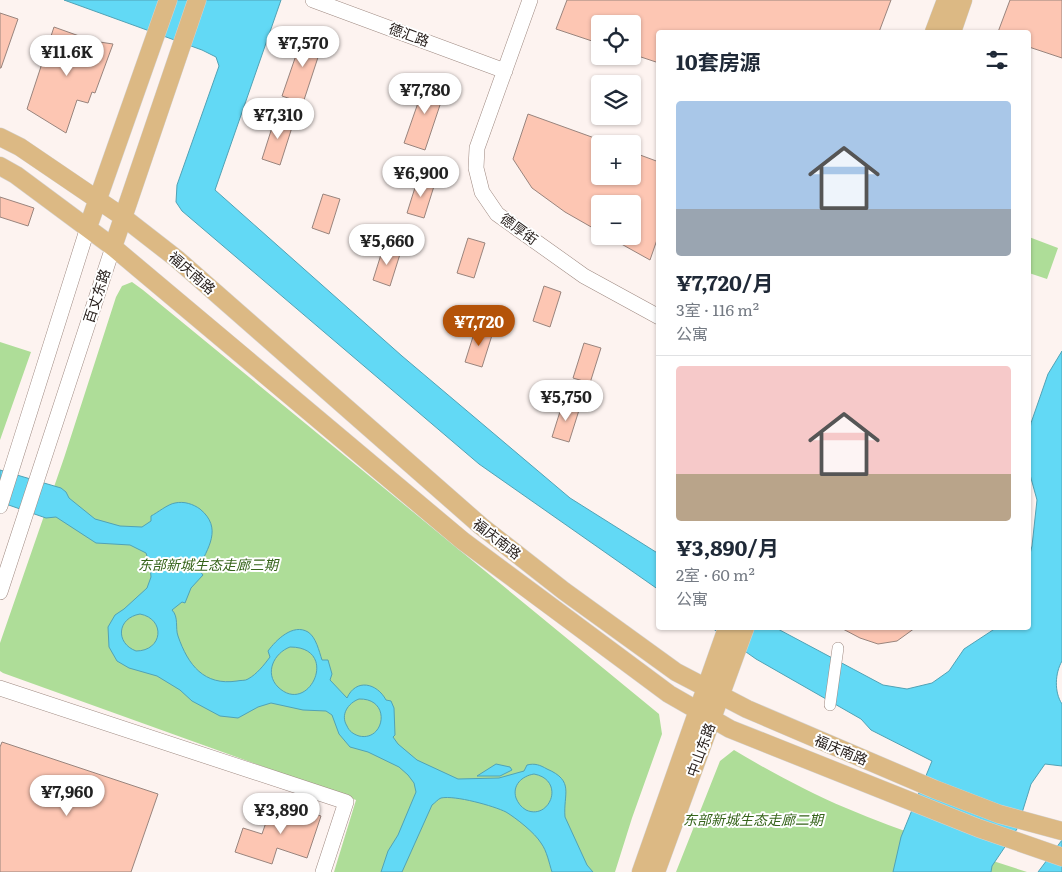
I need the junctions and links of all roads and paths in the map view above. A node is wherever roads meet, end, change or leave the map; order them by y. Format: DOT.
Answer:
graph roads {
  1 [pos="168,0"];
  2 [pos="197,0"];
  3 [pos="313,0"];
  4 [pos="530,0"];
  5 [pos="946,0"];
  6 [pos="963,0"];
  7 [pos="935,30"];
  8 [pos="953,30"];
  9 [pos="505,71"];
  10 [pos="0,136"];
  11 [pos="0,166"];
  12 [pos="98,199"];
  13 [pos="123,217"];
  14 [pos="88,227"];
  15 [pos="113,247"];
  16 [pos="656,316"];
  17 [pos="0,506"];
  18 [pos="0,592"];
  19 [pos="741,630"];
  20 [pos="729,639"];
  21 [pos="838,648"];
  22 [pos="0,688"];
  23 [pos="714,692"];
  24 [pos="830,705"];
  25 [pos="705,715"];
  26 [pos="1062,831"];
  27 [pos="1062,857"];
  28 [pos="656,859"];
  29 [pos="323,872"];
  30 [pos="641,872"];
  1 -- 12 [label="main road"];
  2 -- 13 [label="main road, 百丈东路"];
  3 -- 9 [label="street, 德汇路"];
  4 -- 9 [label="street, 德厚街"];
  5 -- 7 [label="main road"];
  6 -- 8 [label="main road"];
  9 -- 16 [label="street, 德厚街"];
  10 -- 12 [label="main road, 福庆南路"];
  11 -- 14 [label="main road, 福庆南路"];
  12 -- 13 [label="main road, 福庆南路"];
  12 -- 14 [label="main road"];
  13 -- 15 [label="main road, 百丈东路"];
  13 -- 23 [label="main road, 福庆南路"];
  14 -- 15 [label="main road, 福庆南路"];
  14 -- 17 [label="street"];
  15 -- 18 [label="street, 百丈东路"];
  15 -- 25 [label="main road, 福庆南路"];
  19 -- 20 [label="main road, 中山东路"];
  20 -- 23 [label="main road, 中山东路"];
  21 -- 24 [label="street"];
  22 -- 29 [label="street"];
  23 -- 25 [label="main road, 中山东路"];
  23 -- 26 [label="main road, 福庆南路"];
  25 -- 27 [label="main road, 福庆南路"];
  25 -- 28 [label="main road, 中山东路"];
  28 -- 30 [label="main road, 中山东路"];
}
